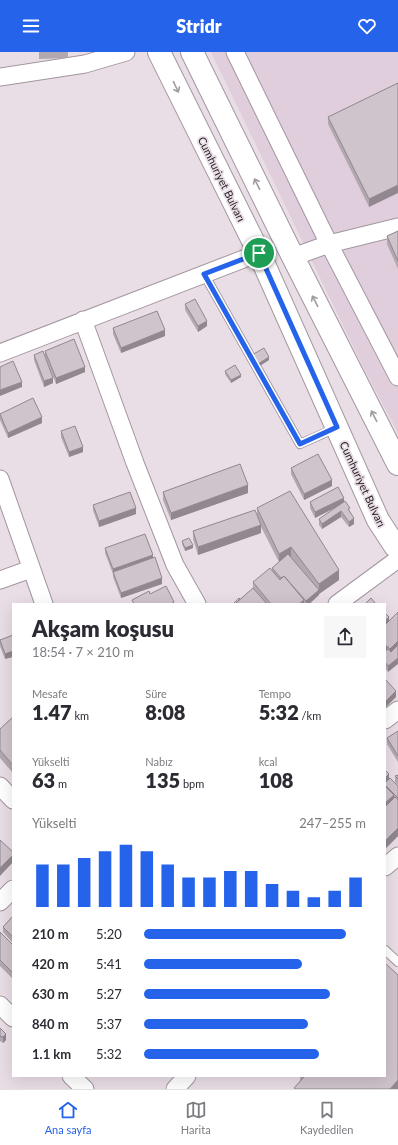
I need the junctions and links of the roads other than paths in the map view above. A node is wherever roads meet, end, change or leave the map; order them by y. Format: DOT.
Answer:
graph roads {
  1 [pos="126,52"];
  2 [pos="159,52"];
  3 [pos="192,52"];
  4 [pos="235,52"];
  5 [pos="0,77"];
  6 [pos="398,227"];
  7 [pos="329,244"];
  8 [pos="259,253"];
  9 [pos="293,257"];
  10 [pos="204,274"];
  11 [pos="83,320"];
  12 [pos="0,353"];
  13 [pos="398,377"];
  14 [pos="337,427"];
  15 [pos="398,464"];
  16 [pos="0,479"];
  17 [pos="397,548"];
  18 [pos="31,569"];
  19 [pos="0,580"];
  20 [pos="44,603"];
  21 [pos="196,603"];
  22 [pos="338,603"];
  23 [pos="398,710"];
  24 [pos="386,719"];
  25 [pos="0,786"];
  26 [pos="12,799"];
  27 [pos="398,856"];
  28 [pos="386,866"];
  29 [pos="12,891"];
  30 [pos="0,902"];
  31 [pos="386,951"];
  32 [pos="398,962"];
  33 [pos="0,1005"];
  34 [pos="12,1017"];
  35 [pos="72,1077"];
  36 [pos="186,1077"];
  37 [pos="85,1089"];
  38 [pos="175,1089"];
  1 -- 5 [label="street"];
  2 -- 8 [label="main road, Cumhuriyet Bulvarı, one-way"];
  9 -- 3 [label="main road, one-way"];
  4 -- 7 [label="street"];
  6 -- 7 [label="street"];
  7 -- 9 [label="street"];
  7 -- 13 [label="street"];
  8 -- 10 [label="street"];
  8 -- 14 [label="main road, Cumhuriyet Bulvarı"];
  15 -- 9 [label="main road, one-way"];
  10 -- 11 [label="street"];
  10 -- 14 [label="lane"];
  11 -- 12 [label="street"];
  11 -- 21 [label="street"];
  14 -- 17 [label="main road, Cumhuriyet Bulvarı"];
  16 -- 18 [label="street"];
  17 -- 22 [label="street"];
  18 -- 19 [label="street"];
  18 -- 20 [label="street"];
  23 -- 24 [label="street"];
  25 -- 26 [label="street"];
  27 -- 28 [label="street"];
  29 -- 30 [label="street"];
  31 -- 32 [label="lane"];
  33 -- 34 [label="street"];
  35 -- 37 [label="street"];
  36 -- 38 [label="street"];
}
